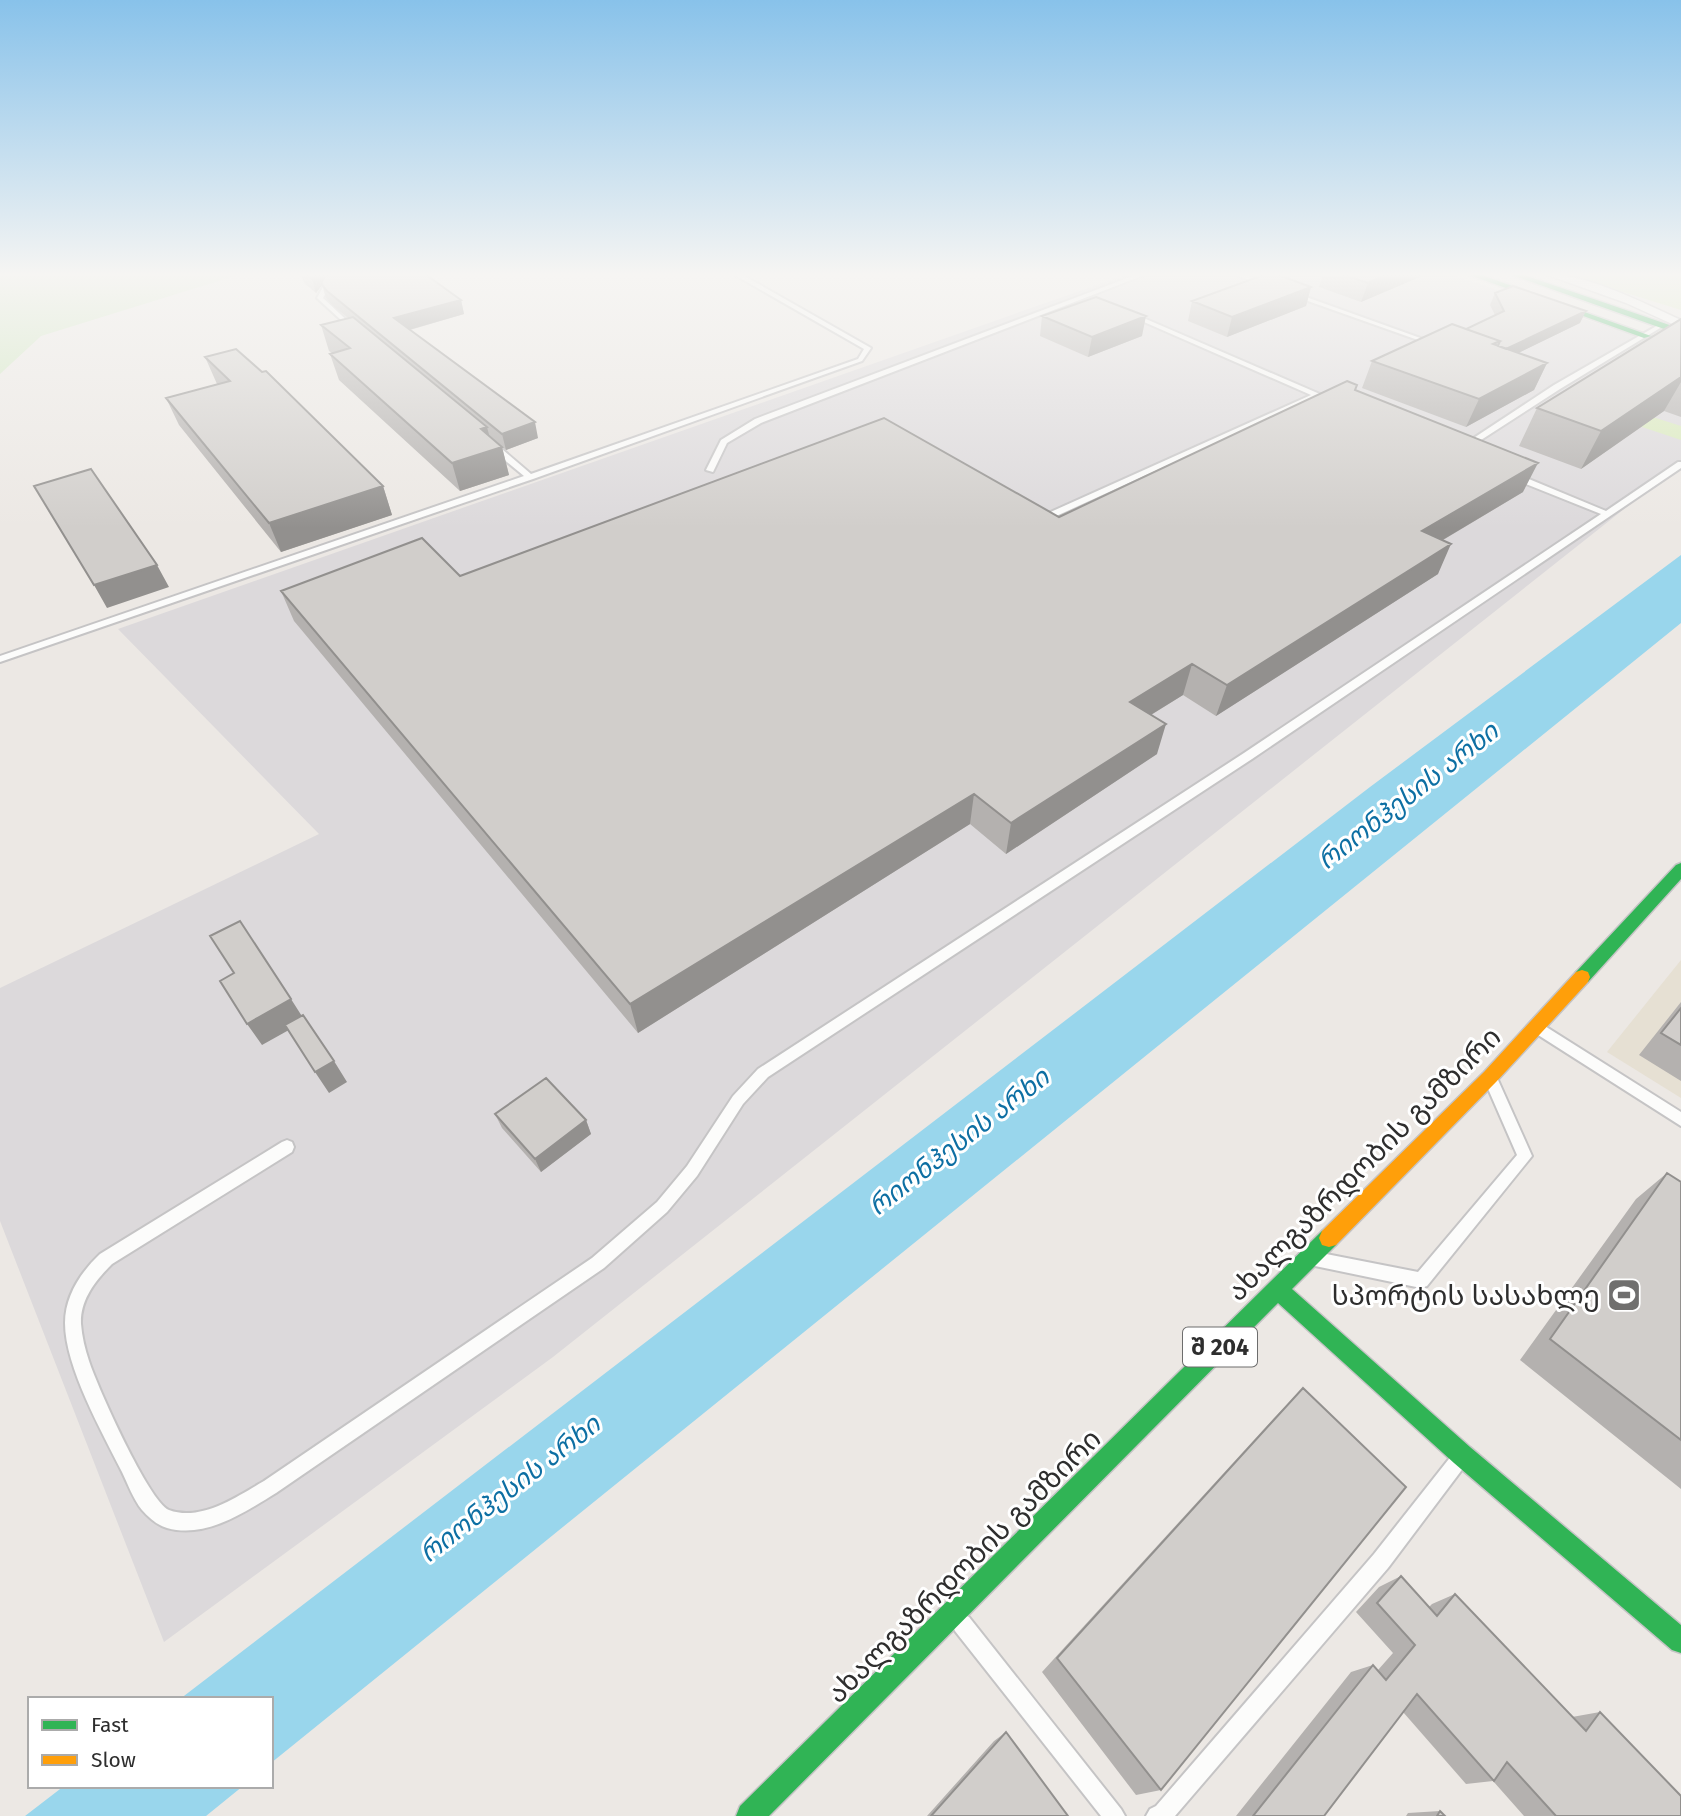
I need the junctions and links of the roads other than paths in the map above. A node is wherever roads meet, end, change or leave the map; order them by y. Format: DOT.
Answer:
graph roads {
  1 [pos="861,359"];
  2 [pos="922,359"];
  3 [pos="1233,359"];
  4 [pos="1607,359"];
  5 [pos="1544,382"];
  6 [pos="1557,387"];
  7 [pos="1316,395"];
  8 [pos="1341,405"];
  9 [pos="488,442"];
  10 [pos="1468,458"];
  11 [pos="1681,464"];
  12 [pos="710,470"];
  13 [pos="1506,473"];
  14 [pos="530,477"];
  15 [pos="1607,514"];
  16 [pos="1028,525"];
  17 [pos="0,659"];
  18 [pos="1681,869"];
  19 [pos="1537,1027"];
  20 [pos="1490,1077"];
  21 [pos="1681,1120"];
  22 [pos="287,1147"];
  23 [pos="1307,1258"];
  24 [pos="1277,1289"];
  25 [pos="1462,1455"];
  26 [pos="953,1613"];
  27 [pos="1681,1641"];
  28 [pos="750,1816"];
  29 [pos="1114,1816"];
  30 [pos="1157,1816"];
  1 -- 14 [label="lane"];
  2 -- 12 [label="lane"];
  3 -- 7 [label="lane"];
  4 -- 6 [label="lane"];
  5 -- 6 [label="lane"];
  6 -- 10 [label="lane"];
  7 -- 8 [label="lane"];
  7 -- 16 [label="lane"];
  9 -- 14 [label="lane"];
  11 -- 15 [label="lane"];
  13 -- 15 [label="lane"];
  14 -- 17 [label="lane"];
  15 -- 22 [label="lane"];
  18 -- 19 [label="main road, ახალგაზრდობის გამზირი / შ 204"];
  19 -- 20 [label="main road, ახალგაზრდობის გამზირი / შ 204"];
  19 -- 21 [label="lane"];
  20 -- 23 [label="main road, ახალგაზრდობის გამზირი / შ 204"];
  20 -- 23 [label="lane"];
  23 -- 24 [label="main road, ახალგაზრდობის გამზირი / შ 204"];
  24 -- 25 [label="main road"];
  24 -- 26 [label="main road, ახალგაზრდობის გამზირი / შ 204"];
  25 -- 27 [label="main road"];
  25 -- 30 [label="lane"];
  26 -- 28 [label="main road, ახალგაზრდობის გამზირი / შ 204"];
  26 -- 29 [label="lane"];
}
